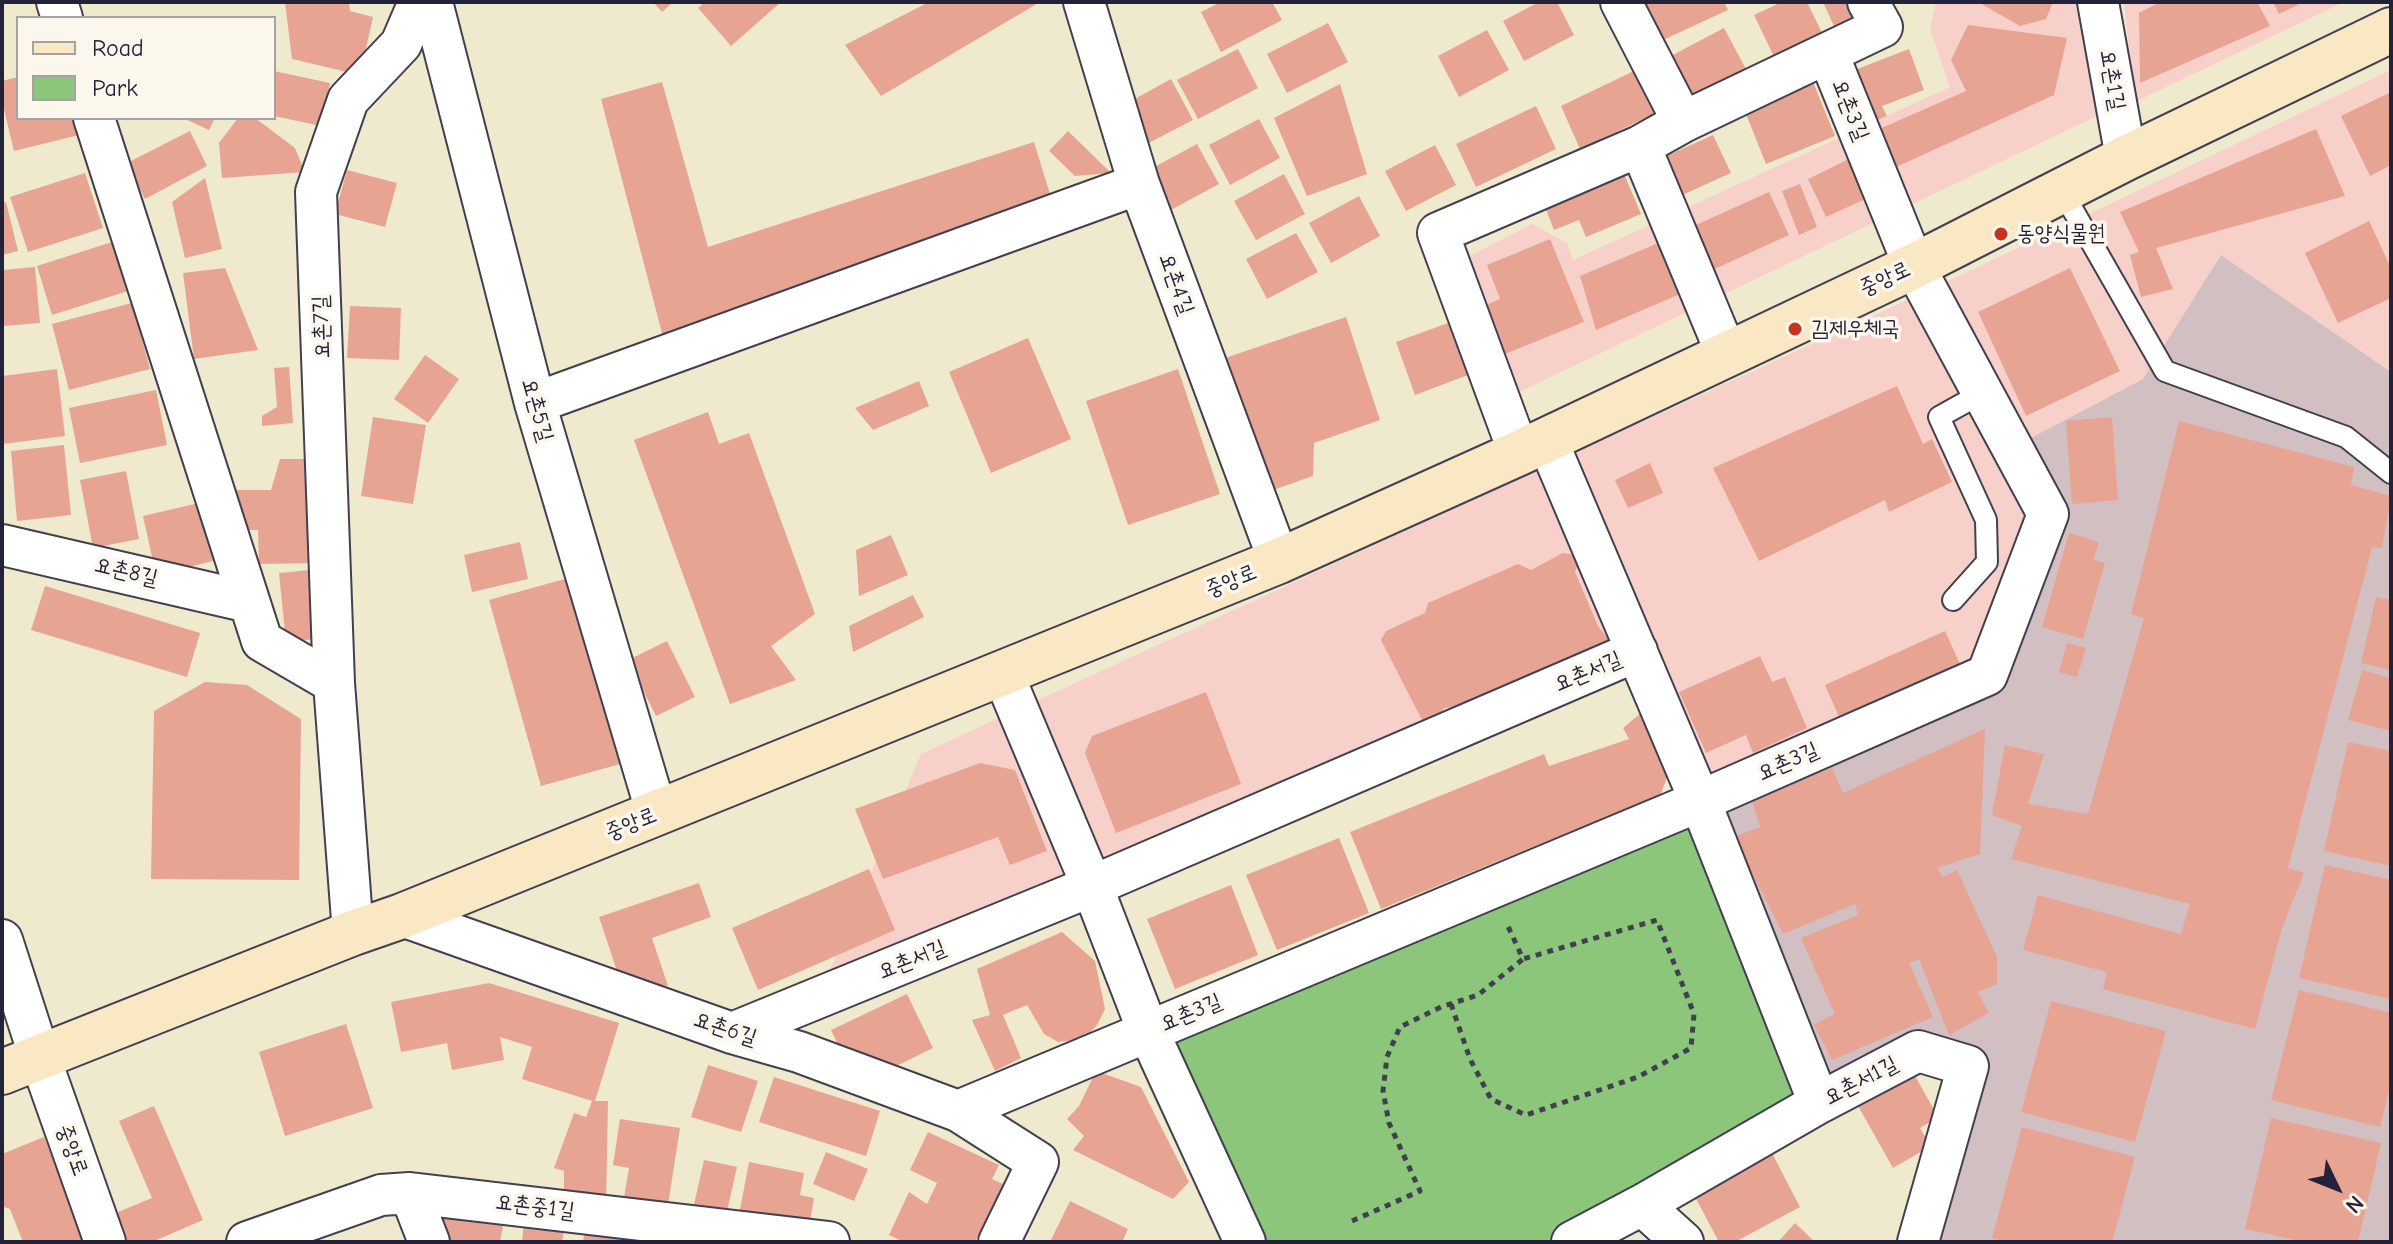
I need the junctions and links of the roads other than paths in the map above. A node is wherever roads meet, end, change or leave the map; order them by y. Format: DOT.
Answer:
graph roads {
  1 [pos="419,2"];
  2 [pos="432,2"];
  3 [pos="1084,2"];
  4 [pos="1621,2"];
  5 [pos="1868,2"];
  6 [pos="2098,2"];
  7 [pos="2391,30"];
  8 [pos="1828,54"];
  9 [pos="95,120"];
  10 [pos="1683,122"];
  11 [pos="1640,146"];
  12 [pos="2126,158"];
  13 [pos="1139,184"];
  14 [pos="2062,191"];
  15 [pos="1914,266"];
  16 [pos="1727,355"];
  17 [pos="1982,393"];
  18 [pos="535,403"];
  19 [pos="1533,446"];
  20 [pos="2391,473"];
  21 [pos="2,545"];
  22 [pos="1279,561"];
  23 [pos="1953,600"];
  24 [pos="249,602"];
  25 [pos="1637,651"];
  26 [pos="1003,674"];
  27 [pos="334,683"];
  28 [pos="1700,801"];
  29 [pos="657,814"];
  30 [pos="1092,886"];
  31 [pos="402,916"];
  32 [pos="353,933"];
  33 [pos="2,940"];
  34 [pos="1148,1031"];
  35 [pos="732,1033"];
  36 [pos="21,1065"];
  37 [pos="1819,1103"];
  38 [pos="958,1111"];
  39 [pos="410,1193"];
  40 [pos="1642,1205"];
  41 [pos="105,1242"];
  42 [pos="247,1242"];
  43 [pos="429,1242"];
  44 [pos="829,1242"];
  45 [pos="999,1242"];
  46 [pos="1245,1242"];
  47 [pos="1572,1242"];
  48 [pos="1683,1242"];
  49 [pos="1918,1242"];
  1 -- 27 [label="street, 요촌7길"];
  2 -- 18 [label="street, 요촌5길"];
  3 -- 13 [label="street, 요촌4길"];
  4 -- 10 [label="street"];
  5 -- 8 [label="street, 요촌3길"];
  6 -- 12 [label="street, 요촌1길"];
  7 -- 12 [label="street, 중앙로"];
  8 -- 10 [label="street, 요촌3길"];
  8 -- 15 [label="street, 요촌3길"];
  9 -- 24 [label="street"];
  10 -- 11 [label="street, 요촌3길"];
  11 -- 16 [label="street"];
  11 -- 19 [label="street, 요촌3길"];
  12 -- 14 [label="street, 중앙로"];
  13 -- 18 [label="street"];
  13 -- 22 [label="street, 요촌4길"];
  14 -- 15 [label="street, 중앙로"];
  14 -- 20 [label="lane"];
  15 -- 16 [label="street, 중앙로"];
  15 -- 17 [label="street, 요촌3길"];
  16 -- 19 [label="street, 중앙로"];
  17 -- 23 [label="lane"];
  17 -- 28 [label="street, 요촌3길"];
  18 -- 29 [label="street, 요촌5길"];
  19 -- 22 [label="street, 중앙로"];
  19 -- 25 [label="street"];
  21 -- 24 [label="street, 요촌8길"];
  22 -- 26 [label="street, 중앙로"];
  24 -- 27 [label="street"];
  25 -- 28 [label="street, 요촌서길"];
  25 -- 30 [label="street, 요촌서길"];
  26 -- 29 [label="street, 중앙로"];
  26 -- 30 [label="street"];
  27 -- 32 [label="street, 요촌7길"];
  28 -- 34 [label="street, 요촌3길"];
  28 -- 37 [label="street, 요촌서길"];
  29 -- 31 [label="street, 중앙로"];
  30 -- 34 [label="street"];
  30 -- 35 [label="street, 요촌서길"];
  31 -- 32 [label="street, 중앙로"];
  31 -- 35 [label="street, 요촌6길"];
  32 -- 36 [label="street, 중앙로"];
  33 -- 36 [label="street"];
  34 -- 38 [label="street, 요촌3길"];
  34 -- 46 [label="street"];
  35 -- 38 [label="street, 요촌6길"];
  36 -- 41 [label="street, 중앙로"];
  37 -- 40 [label="street, 요촌서1길"];
  37 -- 49 [label="street, 요촌서1길"];
  38 -- 45 [label="street, 요촌6길"];
  39 -- 42 [label="street, 요촌중1길"];
  39 -- 43 [label="street"];
  39 -- 44 [label="street, 요촌중1길"];
  40 -- 47 [label="street, 요촌서1길"];
  40 -- 48 [label="street"];
}
